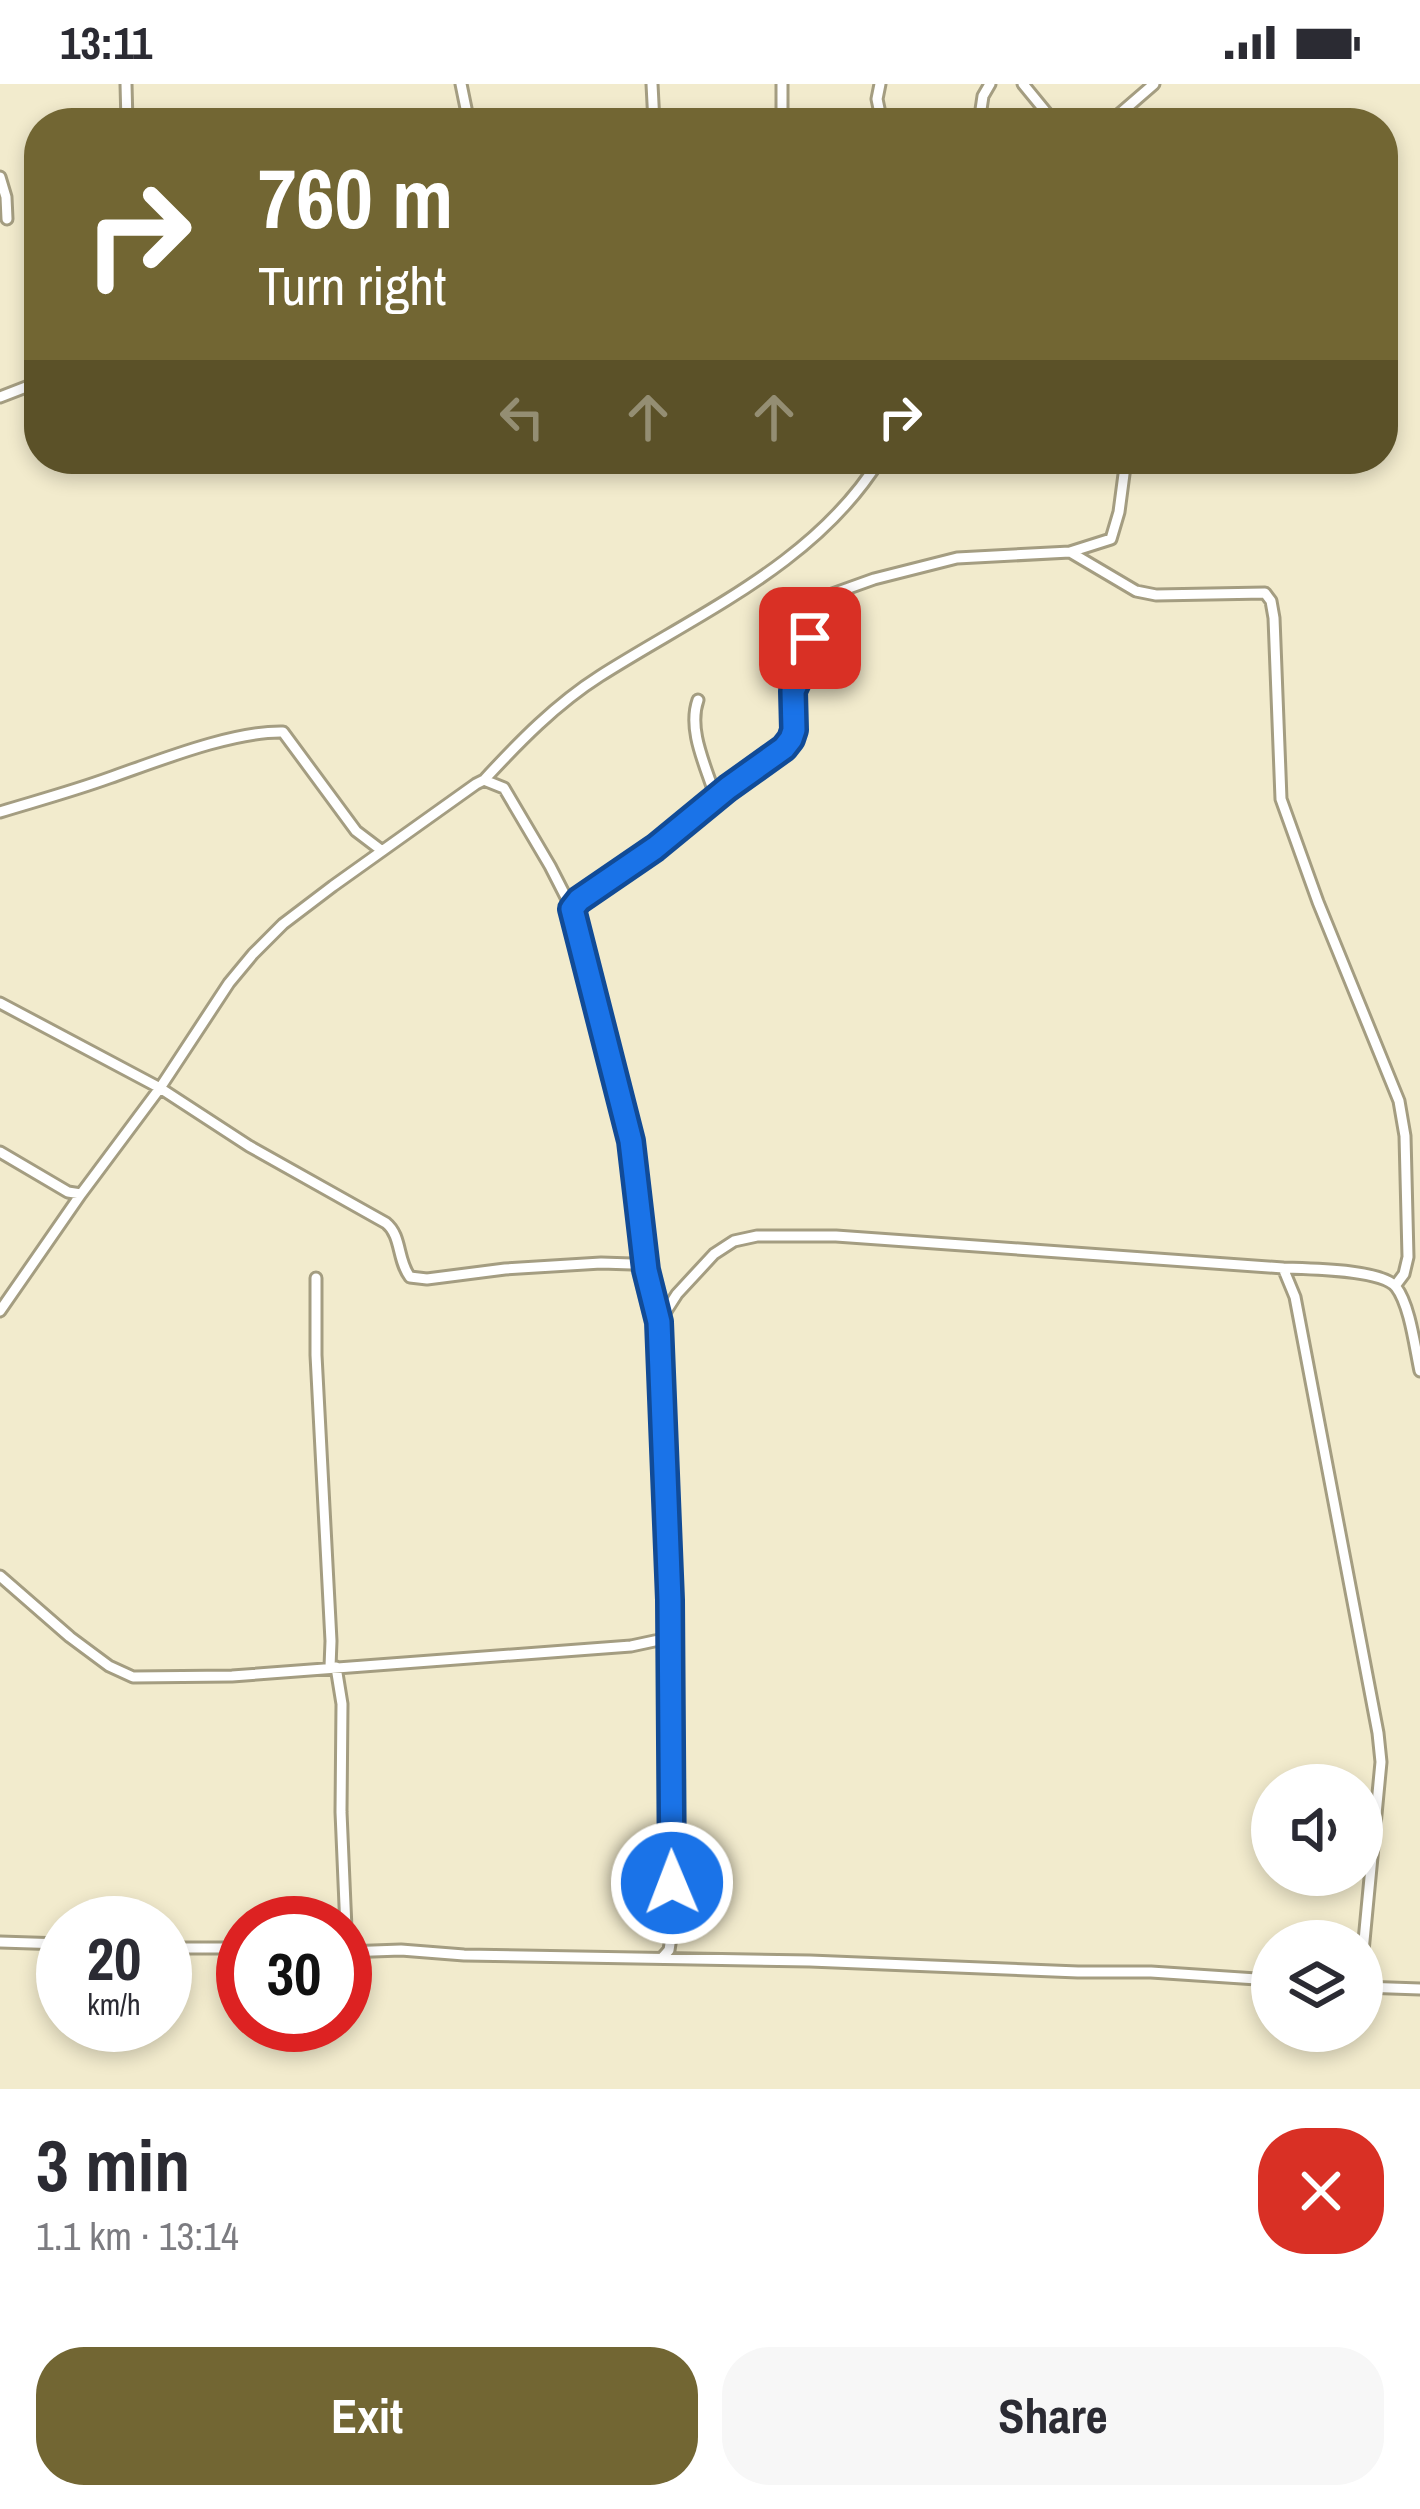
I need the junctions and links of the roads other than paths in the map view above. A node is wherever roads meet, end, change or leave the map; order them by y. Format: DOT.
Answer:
graph roads {
  1 [pos="1023,84"];
  2 [pos="1154,84"];
  3 [pos="1042,108"];
  4 [pos="1126,108"];
  5 [pos="0,177"];
  6 [pos="7,219"];
  7 [pos="870,474"];
  8 [pos="1124,474"];
  9 [pos="1070,552"];
  10 [pos="698,700"];
  11 [pos="484,779"];
  12 [pos="716,799"];
  13 [pos="0,812"];
  14 [pos="381,850"];
  15 [pos="572,909"];
  16 [pos="0,1003"];
  17 [pos="160,1088"];
  18 [pos="0,1152"];
  19 [pos="80,1194"];
  20 [pos="1283,1268"];
  21 [pos="646,1270"];
  22 [pos="316,1278"];
  23 [pos="1395,1286"];
  24 [pos="0,1311"];
  25 [pos="659,1322"];
  26 [pos="1420,1371"];
  27 [pos="0,1576"];
  28 [pos="668,1633"];
  29 [pos="333,1667"];
  30 [pos="344,1896"];
  31 [pos="1366,1920"];
  32 [pos="0,1942"];
  33 [pos="36,1943"];
  34 [pos="372,1951"];
  35 [pos="662,1958"];
  36 [pos="1251,1979"];
  37 [pos="1383,1988"];
  38 [pos="1420,1989"];
  1 -- 3 [label="street"];
  2 -- 4 [label="street"];
  5 -- 6 [label="street"];
  7 -- 11 [label="street"];
  8 -- 9 [label="street"];
  9 -- 12 [label="street"];
  9 -- 23 [label="street"];
  10 -- 12 [label="street"];
  11 -- 14 [label="street"];
  11 -- 15 [label="street"];
  12 -- 15 [label="street"];
  13 -- 14 [label="street"];
  14 -- 17 [label="street"];
  15 -- 21 [label="street"];
  16 -- 17 [label="street"];
  17 -- 19 [label="street"];
  17 -- 21 [label="street"];
  18 -- 19 [label="street"];
  19 -- 24 [label="street"];
  20 -- 23 [label="street"];
  20 -- 25 [label="street"];
  20 -- 31 [label="street"];
  21 -- 25 [label="street"];
  22 -- 29 [label="street"];
  23 -- 26 [label="street"];
  25 -- 28 [label="street"];
  27 -- 29 [label="street"];
  28 -- 29 [label="street"];
  28 -- 35 [label="street"];
  29 -- 30 [label="street"];
  32 -- 33 [label="street"];
  34 -- 35 [label="street"];
  35 -- 36 [label="street"];
  37 -- 38 [label="street"];
}
